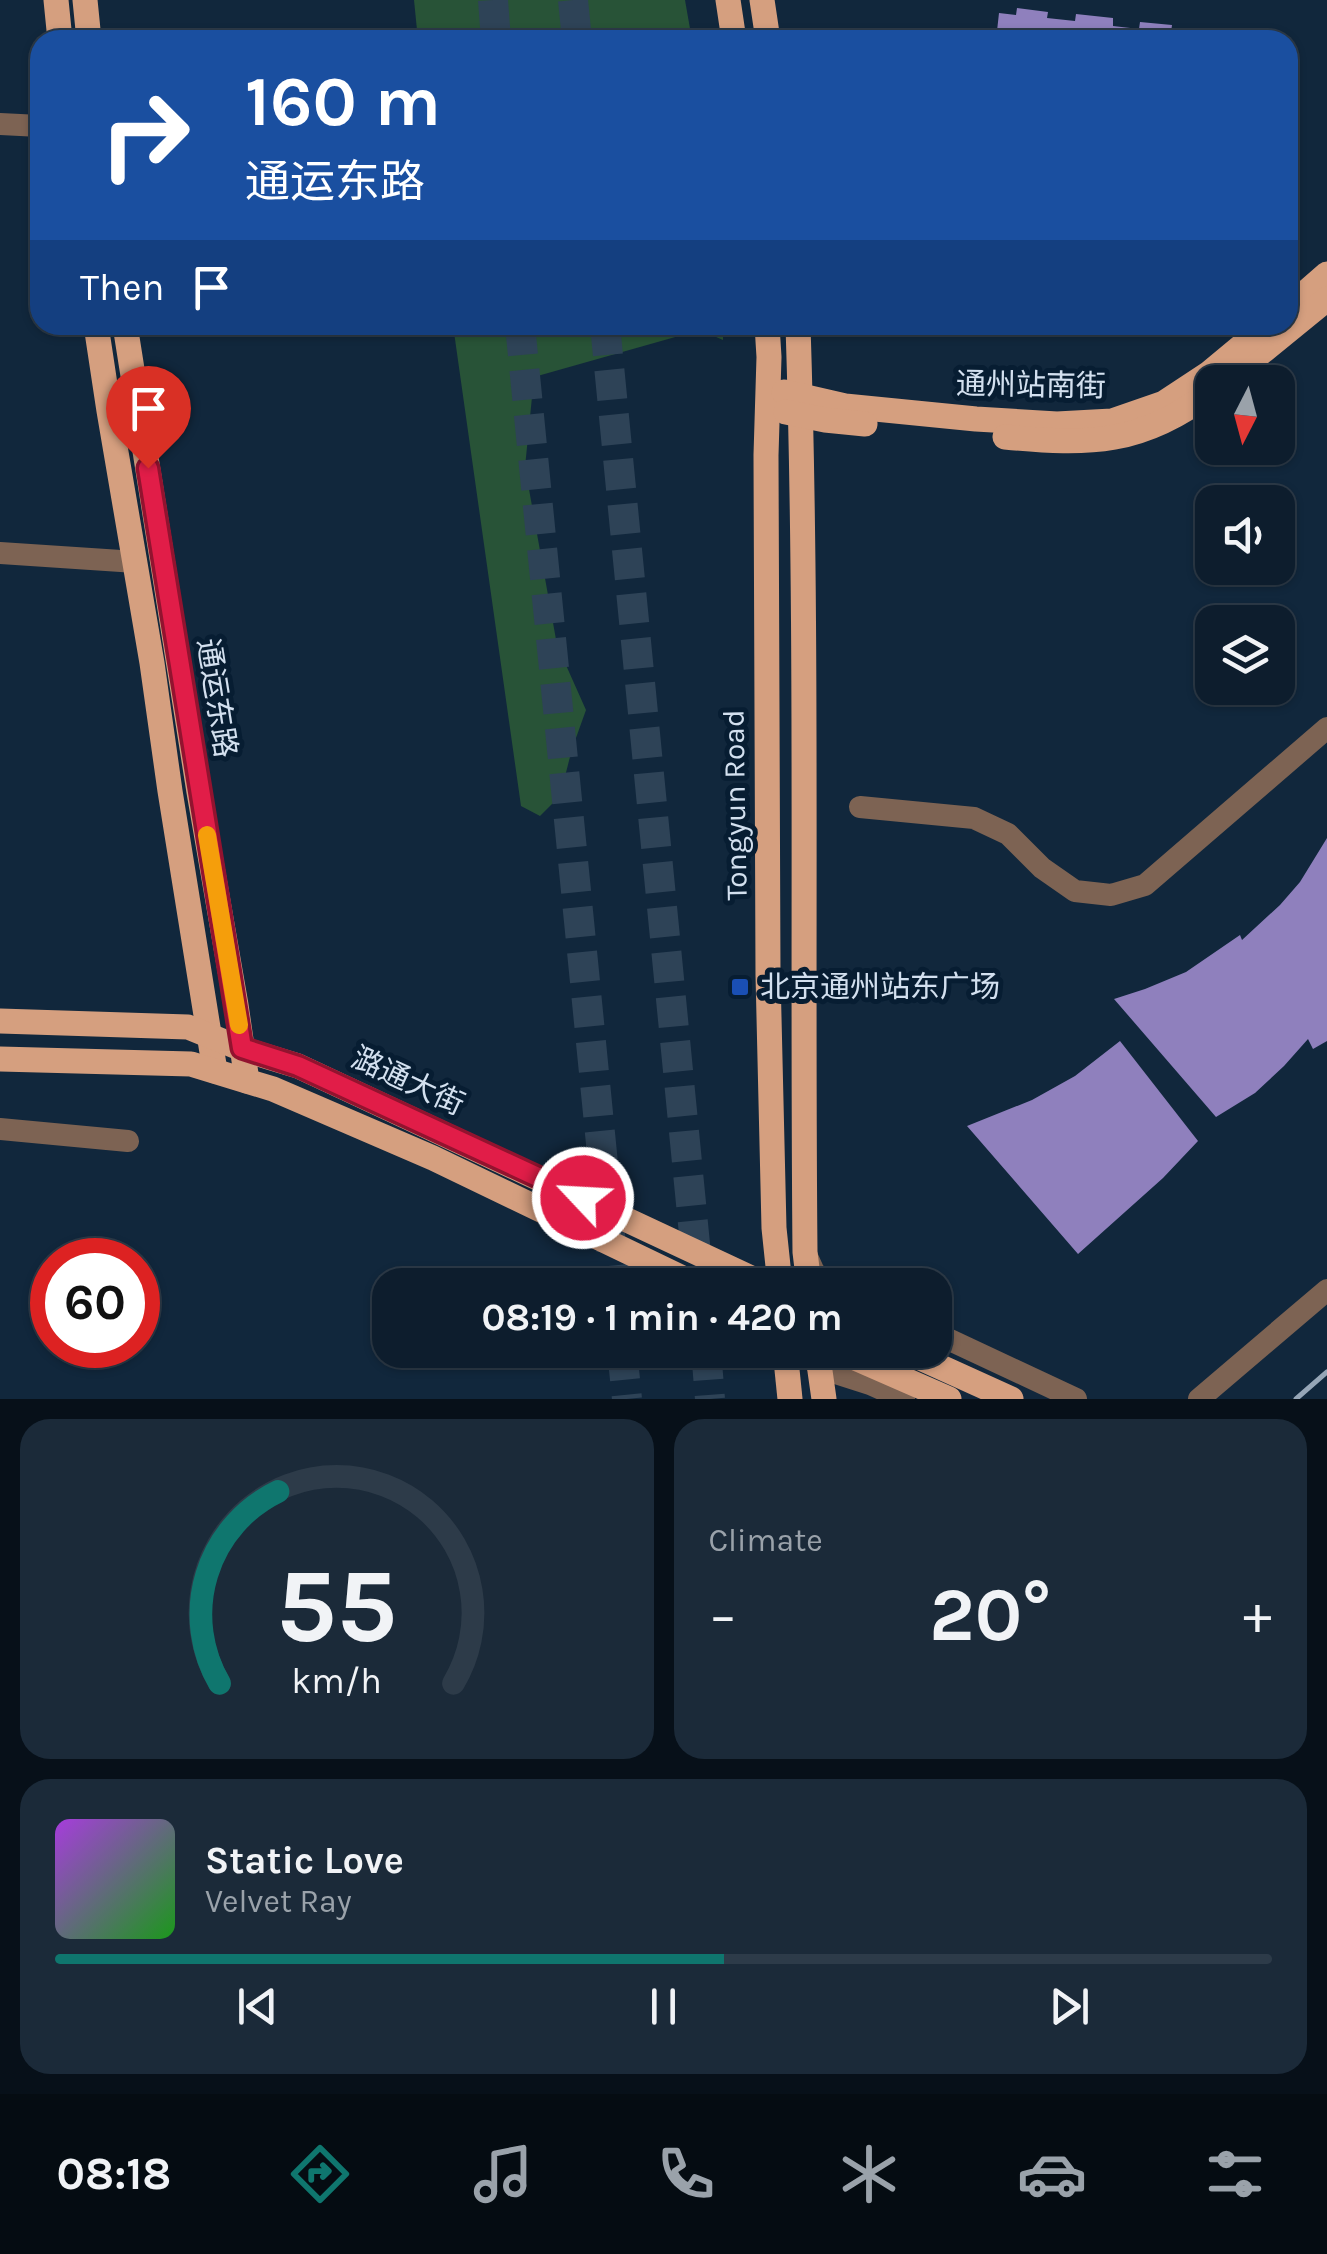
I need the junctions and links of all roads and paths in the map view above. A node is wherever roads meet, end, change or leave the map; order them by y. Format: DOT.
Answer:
graph roads {
  1 [pos="56,0"];
  2 [pos="85,0"];
  3 [pos="728,0"];
  4 [pos="762,0"];
  5 [pos="59,30"];
  6 [pos="87,30"];
  7 [pos="732,30"];
  8 [pos="766,30"];
  9 [pos="0,124"];
  10 [pos="30,126"];
  11 [pos="1327,274"];
  12 [pos="1327,298"];
  13 [pos="1298,299"];
  14 [pos="1298,322"];
  15 [pos="97,335"];
  16 [pos="126,335"];
  17 [pos="768,335"];
  18 [pos="798,335"];
  19 [pos="1255,335"];
  20 [pos="1282,335"];
  21 [pos="1245,365"];
  22 [pos="767,399"];
  23 [pos="1195,402"];
  24 [pos="801,405"];
  25 [pos="0,553"];
  26 [pos="136,562"];
  27 [pos="1327,728"];
  28 [pos="860,806"];
  29 [pos="0,1020"];
  30 [pos="211,1036"];
  31 [pos="242,1048"];
  32 [pos="0,1059"];
  33 [pos="216,1071"];
  34 [pos="247,1081"];
  35 [pos="0,1129"];
  36 [pos="128,1140"];
  37 [pos="805,1252"];
  38 [pos="662,1268"];
  39 [pos="730,1268"];
  40 [pos="778,1268"];
  41 [pos="807,1268"];
  42 [pos="812,1268"];
  43 [pos="1327,1290"];
  44 [pos="952,1341"];
  45 [pos="787,1368"];
  46 [pos="821,1368"];
  47 [pos="843,1368"];
  48 [pos="860,1368"];
  49 [pos="944,1368"];
  50 [pos="790,1399"];
  51 [pos="824,1399"];
  52 [pos="904,1399"];
  53 [pos="949,1399"];
  54 [pos="1012,1399"];
  55 [pos="1076,1399"];
  56 [pos="1198,1399"];
  1 -- 5 [label="main road"];
  2 -- 6 [label="main road"];
  3 -- 7 [label="main road"];
  4 -- 8 [label="main road"];
  9 -- 10 [label="street"];
  11 -- 13 [label="main road"];
  12 -- 14 [label="main road"];
  15 -- 26 [label="main road, 通运东路"];
  16 -- 31 [label="main road, 通运东路"];
  17 -- 22 [label="main road, Tongyun Road"];
  18 -- 24 [label="main road"];
  19 -- 24 [label="main road, 通州站南街"];
  20 -- 21 [label="main road"];
  22 -- 24 [label="main road, 通州站南街"];
  22 -- 40 [label="main road, Tongyun Road"];
  23 -- 24 [label="main road, 通州站南街"];
  24 -- 37 [label="main road"];
  25 -- 26 [label="street"];
  26 -- 30 [label="main road, 通运东路"];
  27 -- 28 [label="street"];
  29 -- 30 [label="main road, 潞通大街"];
  30 -- 31 [label="main road, 潞通大街"];
  30 -- 33 [label="main road, 通运东路"];
  31 -- 34 [label="main road, 通运东路"];
  31 -- 39 [label="main road, 潞通大街"];
  32 -- 33 [label="main road, 潞通大街"];
  33 -- 34 [label="main road, 潞通大街"];
  34 -- 38 [label="main road, 潞通大街"];
  35 -- 36 [label="street"];
  37 -- 41 [label="main road"];
  37 -- 42 [label="street"];
  43 -- 56 [label="street"];
  44 -- 55 [label="street"];
  45 -- 50 [label="main road"];
  46 -- 51 [label="main road"];
  47 -- 52 [label="street"];
  48 -- 53 [label="main road"];
  49 -- 54 [label="main road"];
}
